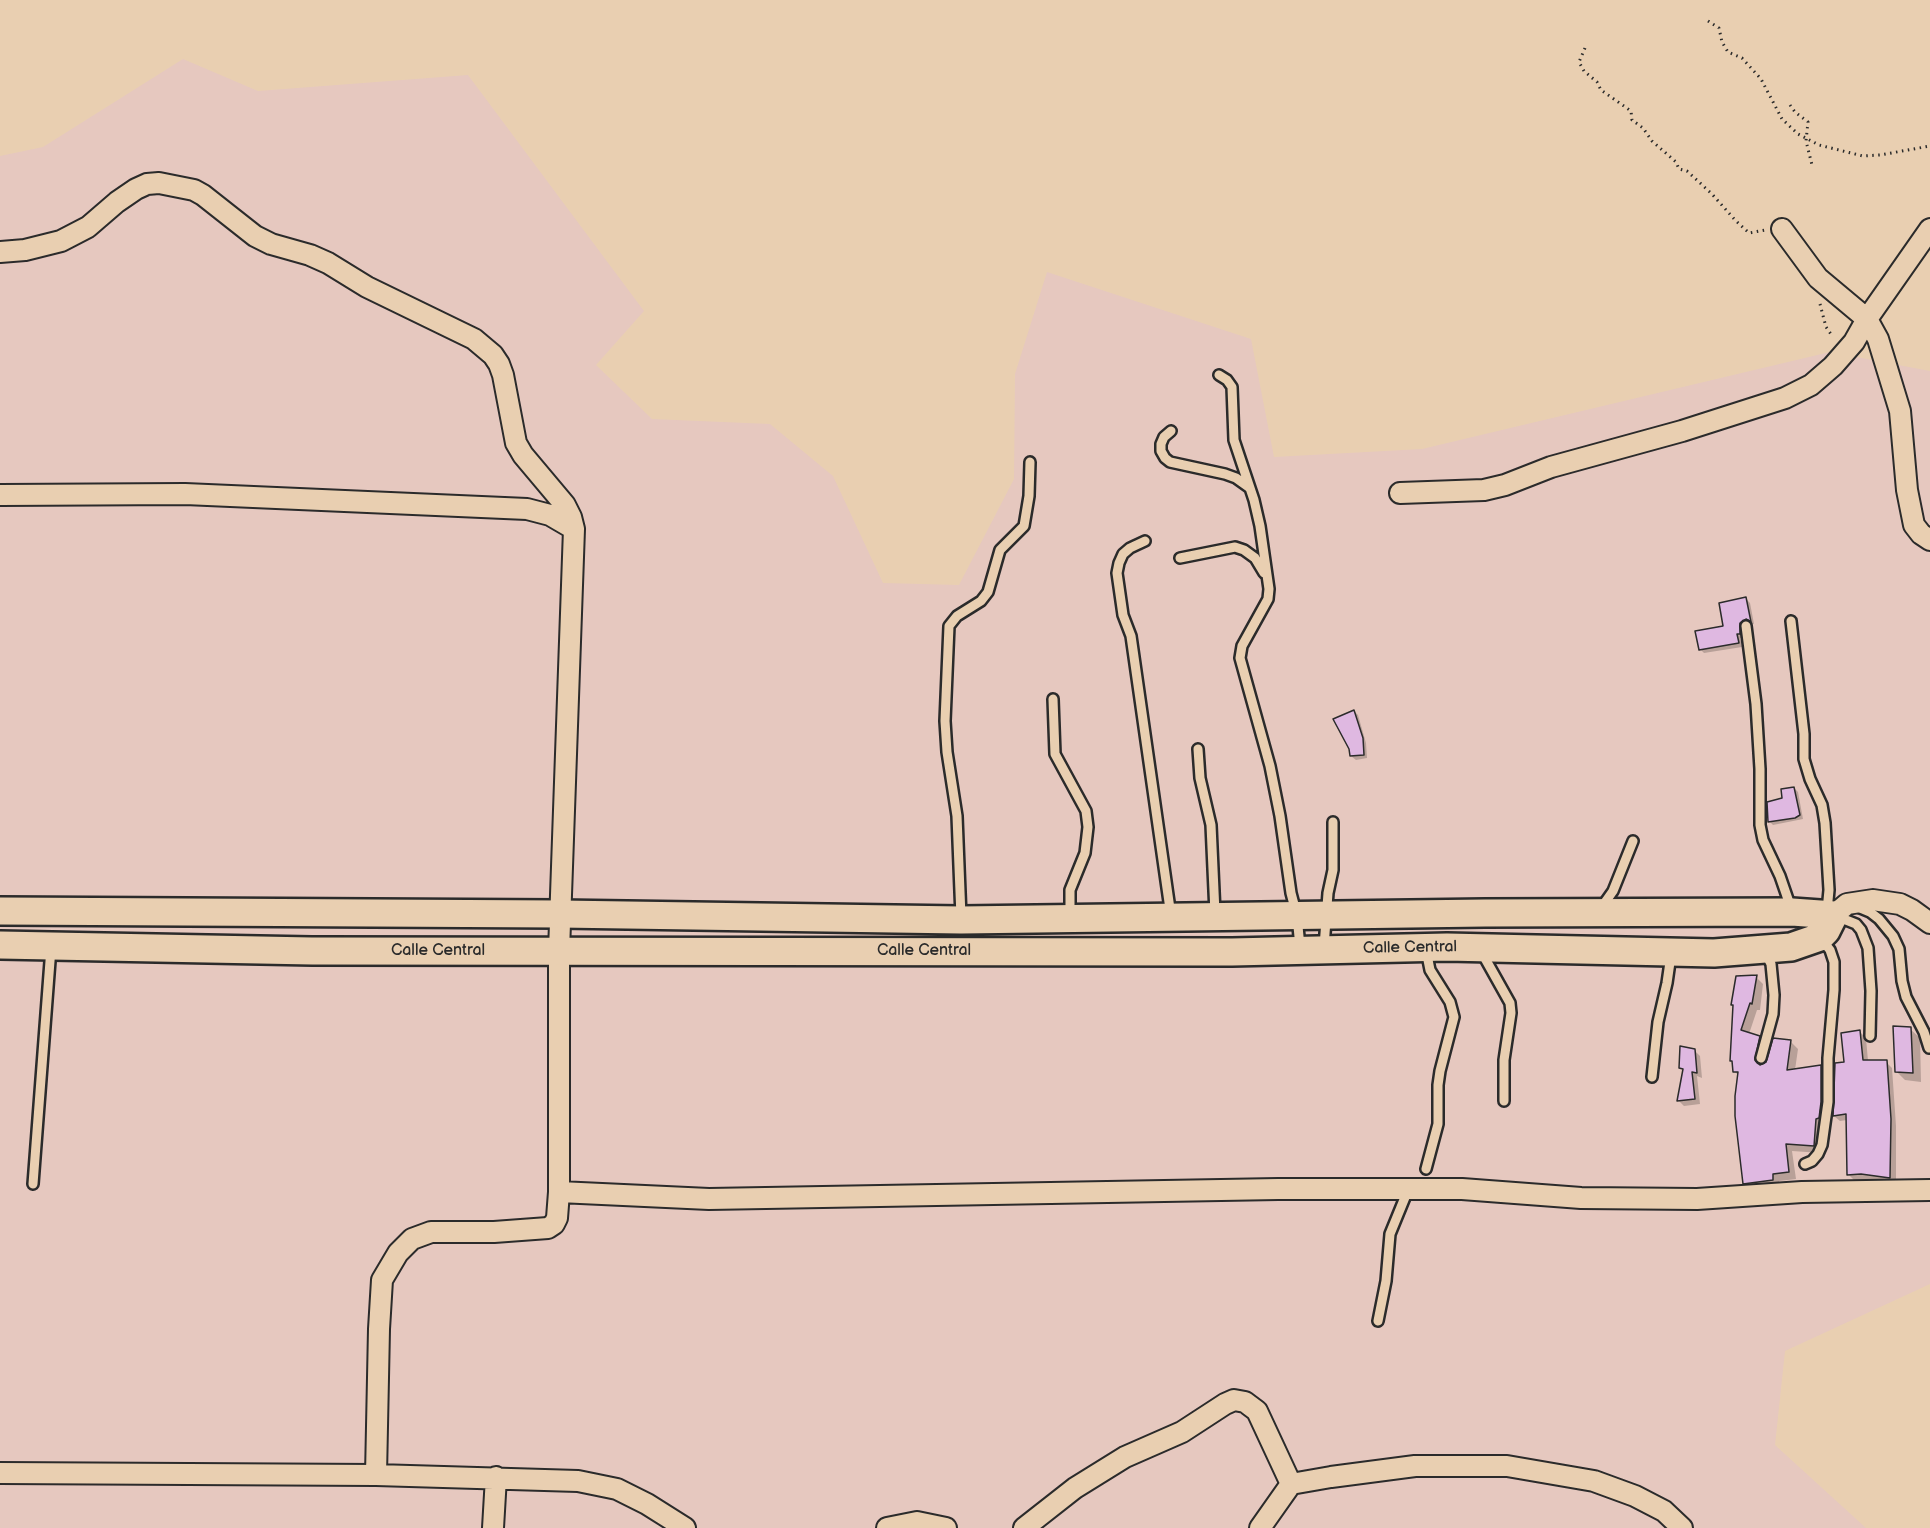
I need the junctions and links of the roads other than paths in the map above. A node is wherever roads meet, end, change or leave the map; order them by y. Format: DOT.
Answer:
graph roads {
  1 [pos="1776,229"];
  2 [pos="1930,230"];
  3 [pos="0,252"];
  4 [pos="1867,319"];
  5 [pos="1219,375"];
  6 [pos="1171,431"];
  7 [pos="1030,462"];
  8 [pos="1250,488"];
  9 [pos="1400,493"];
  10 [pos="0,495"];
  11 [pos="574,529"];
  12 [pos="1930,540"];
  13 [pos="1145,541"];
  14 [pos="1180,558"];
  15 [pos="1267,580"];
  16 [pos="1791,621"];
  17 [pos="1746,626"];
  18 [pos="1053,699"];
  19 [pos="1198,749"];
  20 [pos="1333,822"];
  21 [pos="1633,841"];
  22 [pos="0,911"];
  23 [pos="1792,912"];
  24 [pos="1597,913"];
  25 [pos="560,914"];
  26 [pos="1298,916"];
  27 [pos="1326,916"];
  28 [pos="1215,917"];
  29 [pos="1832,917"];
  30 [pos="1171,918"];
  31 [pos="1070,919"];
  32 [pos="961,920"];
  33 [pos="1930,923"];
  34 [pos="0,945"];
  35 [pos="51,946"];
  36 [pos="1426,948"];
  37 [pos="1479,948"];
  38 [pos="1762,949"];
  39 [pos="1312,950"];
  40 [pos="559,951"];
  41 [pos="1671,952"];
  42 [pos="1870,1036"];
  43 [pos="1929,1048"];
  44 [pos="1761,1058"];
  45 [pos="1652,1077"];
  46 [pos="1504,1101"];
  47 [pos="1805,1164"];
  48 [pos="1426,1169"];
  49 [pos="33,1184"];
  50 [pos="1409,1189"];
  51 [pos="1930,1190"];
  52 [pos="560,1192"];
  53 [pos="1378,1321"];
  54 [pos="0,1473"];
  55 [pos="376,1474"];
  56 [pos="496,1477"];
  57 [pos="1291,1484"];
  58 [pos="493,1528"];
  59 [pos="685,1528"];
  60 [pos="887,1528"];
  61 [pos="946,1528"];
  62 [pos="1024,1528"];
  63 [pos="1260,1528"];
  64 [pos="1682,1528"];
  1 -- 4 [label="street"];
  2 -- 4 [label="street"];
  3 -- 11 [label="street"];
  4 -- 9 [label="street"];
  4 -- 12 [label="street"];
  5 -- 8 [label="lane"];
  6 -- 8 [label="lane"];
  7 -- 32 [label="lane"];
  8 -- 15 [label="lane"];
  10 -- 11 [label="street"];
  11 -- 25 [label="street"];
  13 -- 30 [label="lane"];
  14 -- 15 [label="lane"];
  15 -- 26 [label="lane"];
  16 -- 29 [label="lane"];
  17 -- 23 [label="lane"];
  18 -- 31 [label="lane"];
  19 -- 28 [label="lane"];
  20 -- 27 [label="lane"];
  21 -- 24 [label="lane"];
  22 -- 25 [label="street, Calle Central"];
  23 -- 24 [label="street, Calle Central"];
  23 -- 29 [label="street, Calle Central"];
  24 -- 27 [label="street, Calle Central"];
  25 -- 32 [label="street, Calle Central"];
  25 -- 40 [label="street"];
  26 -- 27 [label="street, Calle Central"];
  26 -- 28 [label="street, Calle Central"];
  26 -- 39 [label="lane"];
  27 -- 39 [label="lane"];
  28 -- 30 [label="street, Calle Central"];
  29 -- 33 [label="street, Calle Central"];
  29 -- 38 [label="street, Calle Central"];
  29 -- 42 [label="lane"];
  29 -- 43 [label="lane"];
  29 -- 47 [label="lane"];
  30 -- 31 [label="street, Calle Central"];
  31 -- 32 [label="street, Calle Central"];
  34 -- 35 [label="street, Calle Central"];
  35 -- 40 [label="street, Calle Central"];
  35 -- 49 [label="lane"];
  36 -- 37 [label="street, Calle Central"];
  36 -- 39 [label="street, Calle Central"];
  36 -- 48 [label="lane"];
  37 -- 41 [label="street, Calle Central"];
  37 -- 46 [label="lane"];
  38 -- 41 [label="street, Calle Central"];
  38 -- 44 [label="lane"];
  39 -- 40 [label="street, Calle Central"];
  40 -- 52 [label="street"];
  41 -- 45 [label="lane"];
  50 -- 51 [label="street"];
  50 -- 52 [label="street"];
  50 -- 53 [label="lane"];
  52 -- 55 [label="street"];
  54 -- 55 [label="street"];
  55 -- 56 [label="street"];
  56 -- 58 [label="street"];
  56 -- 59 [label="street"];
  57 -- 62 [label="street"];
  57 -- 63 [label="street"];
  57 -- 64 [label="street"];
  60 -- 61 [label="street"];
}
